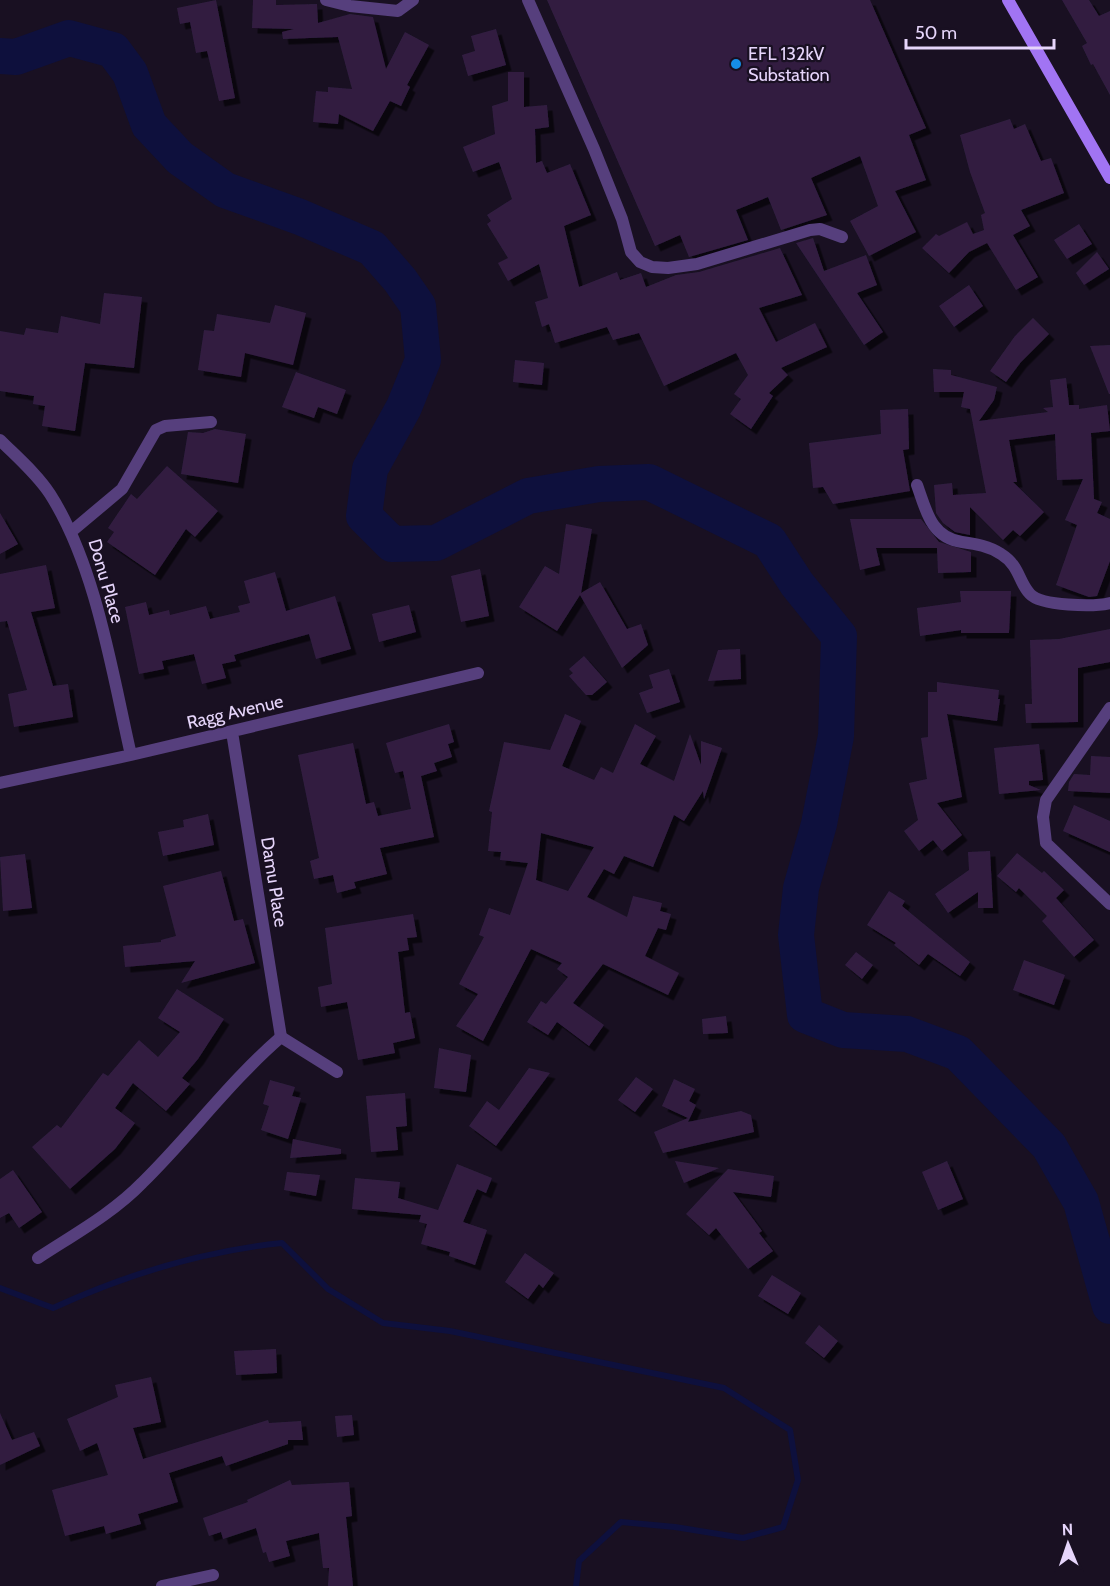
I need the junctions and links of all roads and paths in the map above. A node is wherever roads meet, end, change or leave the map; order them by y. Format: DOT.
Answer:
graph roads {
  1 [pos="326,0"];
  2 [pos="413,0"];
  3 [pos="528,0"];
  4 [pos="1008,0"];
  5 [pos="1110,178"];
  6 [pos="842,237"];
  7 [pos="211,422"];
  8 [pos="0,440"];
  9 [pos="917,485"];
  10 [pos="72,531"];
  11 [pos="1110,603"];
  12 [pos="478,673"];
  13 [pos="1110,708"];
  14 [pos="232,732"];
  15 [pos="131,755"];
  16 [pos="0,783"];
  17 [pos="1110,904"];
  18 [pos="281,1037"];
  19 [pos="337,1072"];
  20 [pos="38,1258"];
  21 [pos="213,1575"];
  22 [pos="162,1586"];
  1 -- 2 [label="street"];
  3 -- 6 [label="street"];
  4 -- 5 [label="main road"];
  7 -- 10 [label="street"];
  8 -- 10 [label="street, Donu Place"];
  9 -- 11 [label="street"];
  10 -- 15 [label="street, Donu Place"];
  12 -- 14 [label="street, Ragg Avenue"];
  13 -- 17 [label="street"];
  14 -- 15 [label="street, Ragg Avenue"];
  14 -- 18 [label="street, Damu Place"];
  15 -- 16 [label="street, Ragg Avenue"];
  18 -- 19 [label="street"];
  18 -- 20 [label="street"];
  21 -- 22 [label="street"];
}
